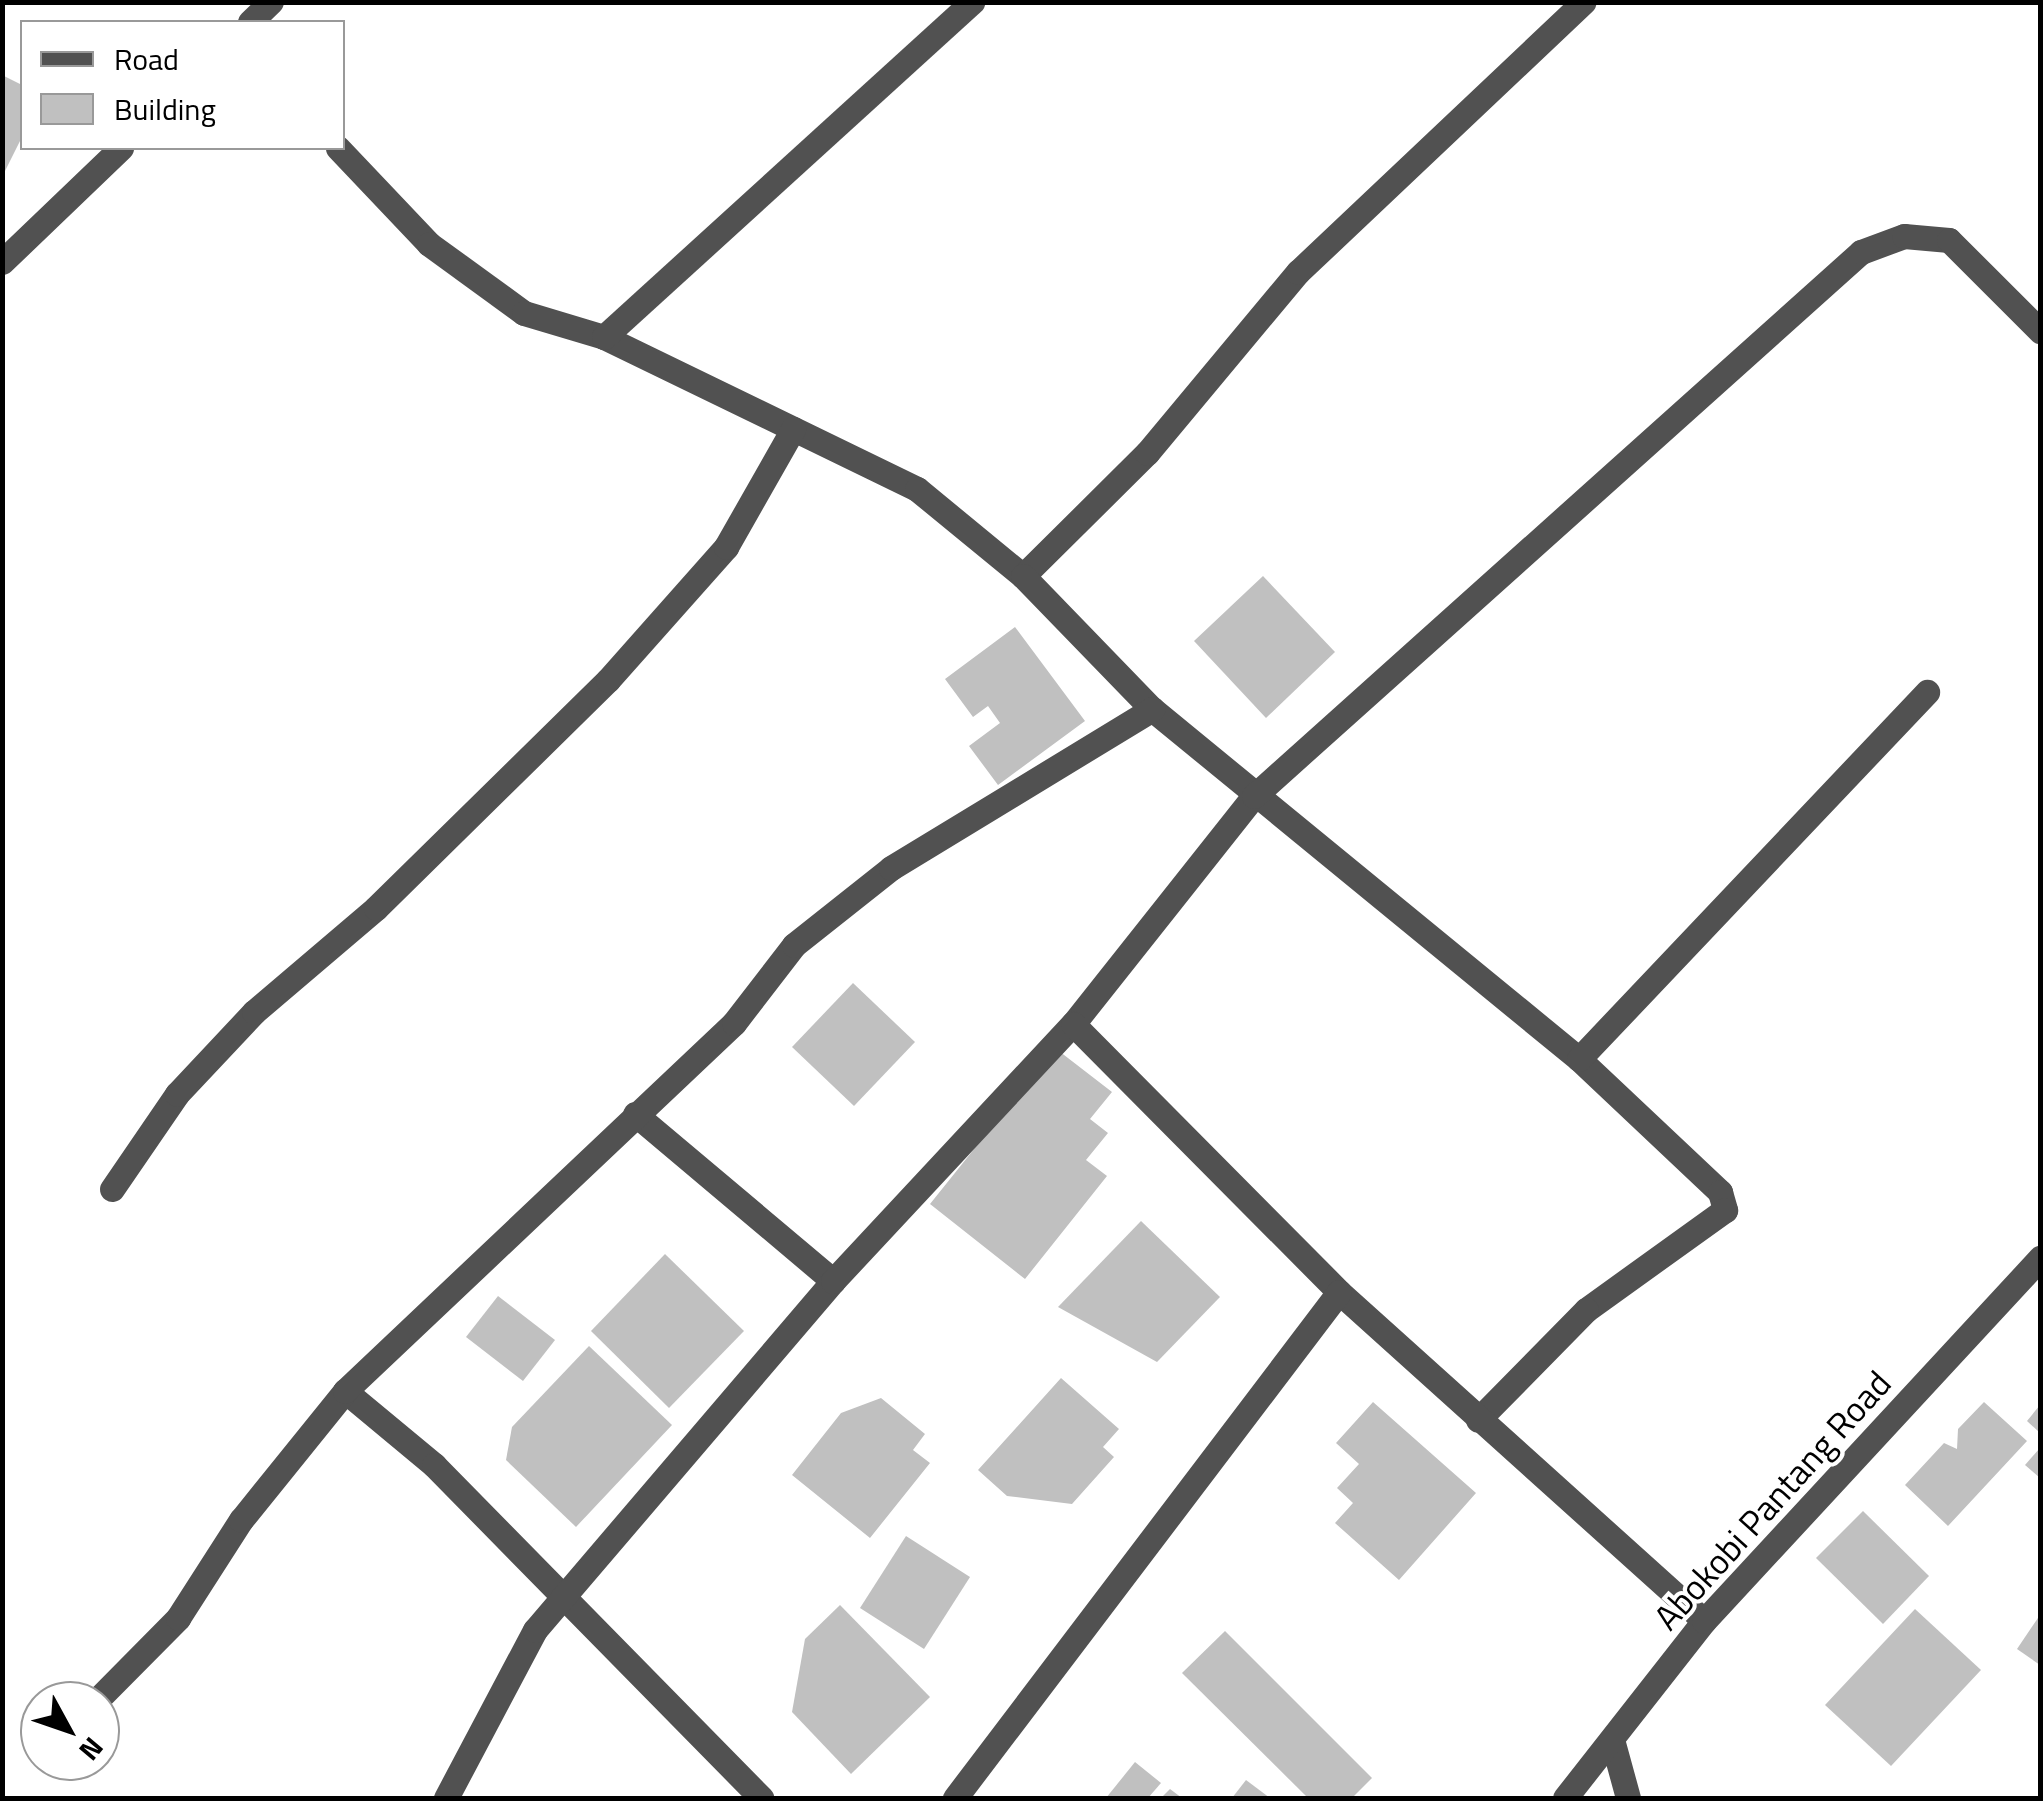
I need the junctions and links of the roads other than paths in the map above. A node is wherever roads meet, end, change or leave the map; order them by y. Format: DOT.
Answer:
graph roads {
  1 [pos="271,2"];
  2 [pos="972,2"];
  3 [pos="1584,2"];
  4 [pos="252,20"];
  5 [pos="119,150"];
  6 [pos="340,150"];
  7 [pos="2,262"];
  8 [pos="2040,331"];
  9 [pos="604,337"];
  10 [pos="793,429"];
  11 [pos="1022,576"];
  12 [pos="1927,692"];
  13 [pos="1152,708"];
  14 [pos="1254,796"];
  15 [pos="1072,1024"];
  16 [pos="1578,1059"];
  17 [pos="635,1114"];
  18 [pos="112,1189"];
  19 [pos="2040,1258"];
  20 [pos="833,1281"];
  21 [pos="1339,1292"];
  22 [pos="345,1390"];
  23 [pos="1478,1420"];
  24 [pos="567,1604"];
  25 [pos="1704,1621"];
  26 [pos="116,1681"];
  27 [pos="1613,1742"];
  28 [pos="446,1798"];
  29 [pos="761,1798"];
  30 [pos="954,1798"];
  31 [pos="1565,1798"];
  32 [pos="1628,1798"];
  1 -- 4 [label="street"];
  2 -- 9 [label="street"];
  3 -- 11 [label="street"];
  5 -- 7 [label="street"];
  6 -- 9 [label="street"];
  8 -- 14 [label="street"];
  9 -- 10 [label="street"];
  10 -- 11 [label="street"];
  10 -- 18 [label="street"];
  11 -- 13 [label="street"];
  12 -- 16 [label="street"];
  13 -- 14 [label="street"];
  13 -- 17 [label="street"];
  14 -- 15 [label="street"];
  14 -- 16 [label="street"];
  15 -- 20 [label="street"];
  15 -- 21 [label="street"];
  16 -- 23 [label="street"];
  17 -- 20 [label="street"];
  17 -- 22 [label="street"];
  19 -- 25 [label="street, Abokobi Pantang Road"];
  20 -- 24 [label="street"];
  21 -- 23 [label="street"];
  21 -- 30 [label="street"];
  22 -- 24 [label="street"];
  22 -- 26 [label="street"];
  23 -- 25 [label="street"];
  24 -- 28 [label="street"];
  24 -- 29 [label="street"];
  25 -- 27 [label="street, Abokobi Pantang Road"];
  27 -- 31 [label="street, Abokobi Pantang Road"];
  27 -- 32 [label="street"];
}
